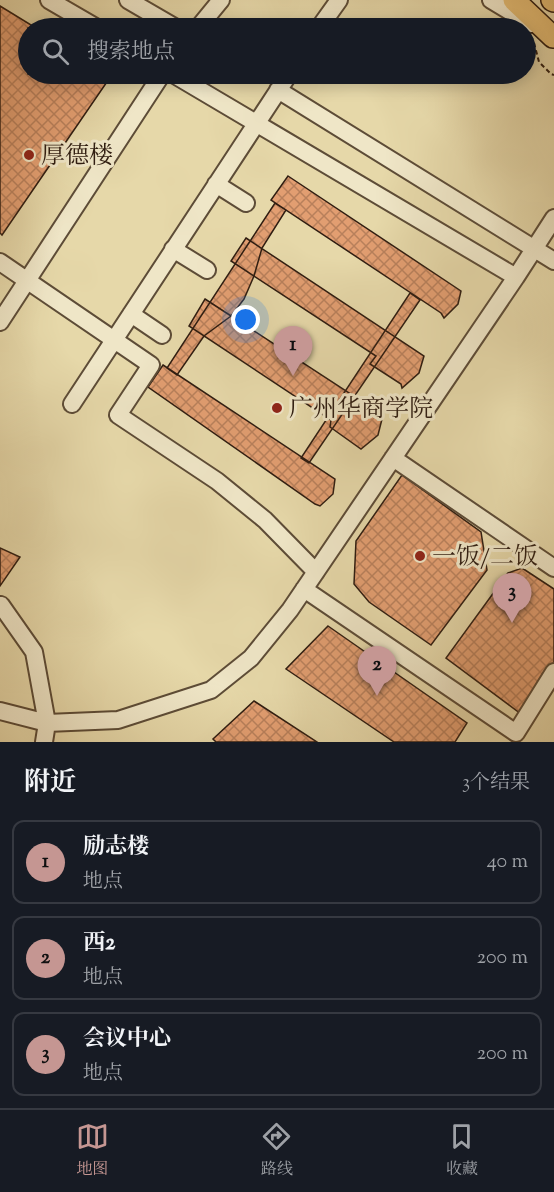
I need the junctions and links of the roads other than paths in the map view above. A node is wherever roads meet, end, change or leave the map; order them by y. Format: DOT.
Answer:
graph roads {
  1 [pos="49,0"];
  2 [pos="128,0"];
  3 [pos="221,0"];
  4 [pos="339,0"];
  5 [pos="491,0"];
  6 [pos="514,0"];
  7 [pos="80,18"];
  8 [pos="159,18"];
  9 [pos="206,18"];
  10 [pos="326,18"];
  11 [pos="517,18"];
  12 [pos="529,18"];
  13 [pos="536,26"];
  14 [pos="547,39"];
  15 [pos="155,84"];
  16 [pos="189,84"];
  17 [pos="282,84"];
  18 [pos="278,90"];
  19 [pos="256,123"];
  20 [pos="216,184"];
  21 [pos="246,203"];
  22 [pos="554,219"];
  23 [pos="535,248"];
  24 [pos="173,249"];
  25 [pos="554,261"];
  26 [pos="0,262"];
  27 [pos="207,270"];
  28 [pos="516,277"];
  29 [pos="27,280"];
  30 [pos="131,314"];
  31 [pos="0,322"];
  32 [pos="162,335"];
  33 [pos="114,340"];
  34 [pos="72,404"];
  35 [pos="393,458"];
  36 [pos="554,568"];
  37 [pos="316,572"];
  38 [pos="304,589"];
  39 [pos="1,605"];
  40 [pos="554,672"];
  41 [pos="0,711"];
  42 [pos="47,723"];
  43 [pos="44,742"];
  1 -- 7 [label="street"];
  2 -- 8 [label="street"];
  3 -- 9 [label="street"];
  4 -- 10 [label="street"];
  5 -- 11 [label="street"];
  6 -- 12 [label="main road"];
  13 -- 14 [label="main road"];
  15 -- 29 [label="street"];
  16 -- 19 [label="street"];
  17 -- 18 [label="street"];
  18 -- 19 [label="street"];
  18 -- 23 [label="street"];
  19 -- 20 [label="street"];
  19 -- 28 [label="street"];
  20 -- 21 [label="street"];
  20 -- 24 [label="street"];
  22 -- 23 [label="street"];
  23 -- 25 [label="street"];
  23 -- 28 [label="street"];
  24 -- 27 [label="street"];
  24 -- 30 [label="street"];
  26 -- 29 [label="street"];
  28 -- 35 [label="street"];
  29 -- 31 [label="street"];
  29 -- 33 [label="street"];
  30 -- 32 [label="street"];
  30 -- 33 [label="street"];
  33 -- 34 [label="street"];
  33 -- 37 [label="street"];
  35 -- 36 [label="street"];
  35 -- 37 [label="street"];
  37 -- 38 [label="street"];
  38 -- 40 [label="street"];
  38 -- 42 [label="street"];
  39 -- 42 [label="street"];
  41 -- 42 [label="street"];
  42 -- 43 [label="street"];
}
